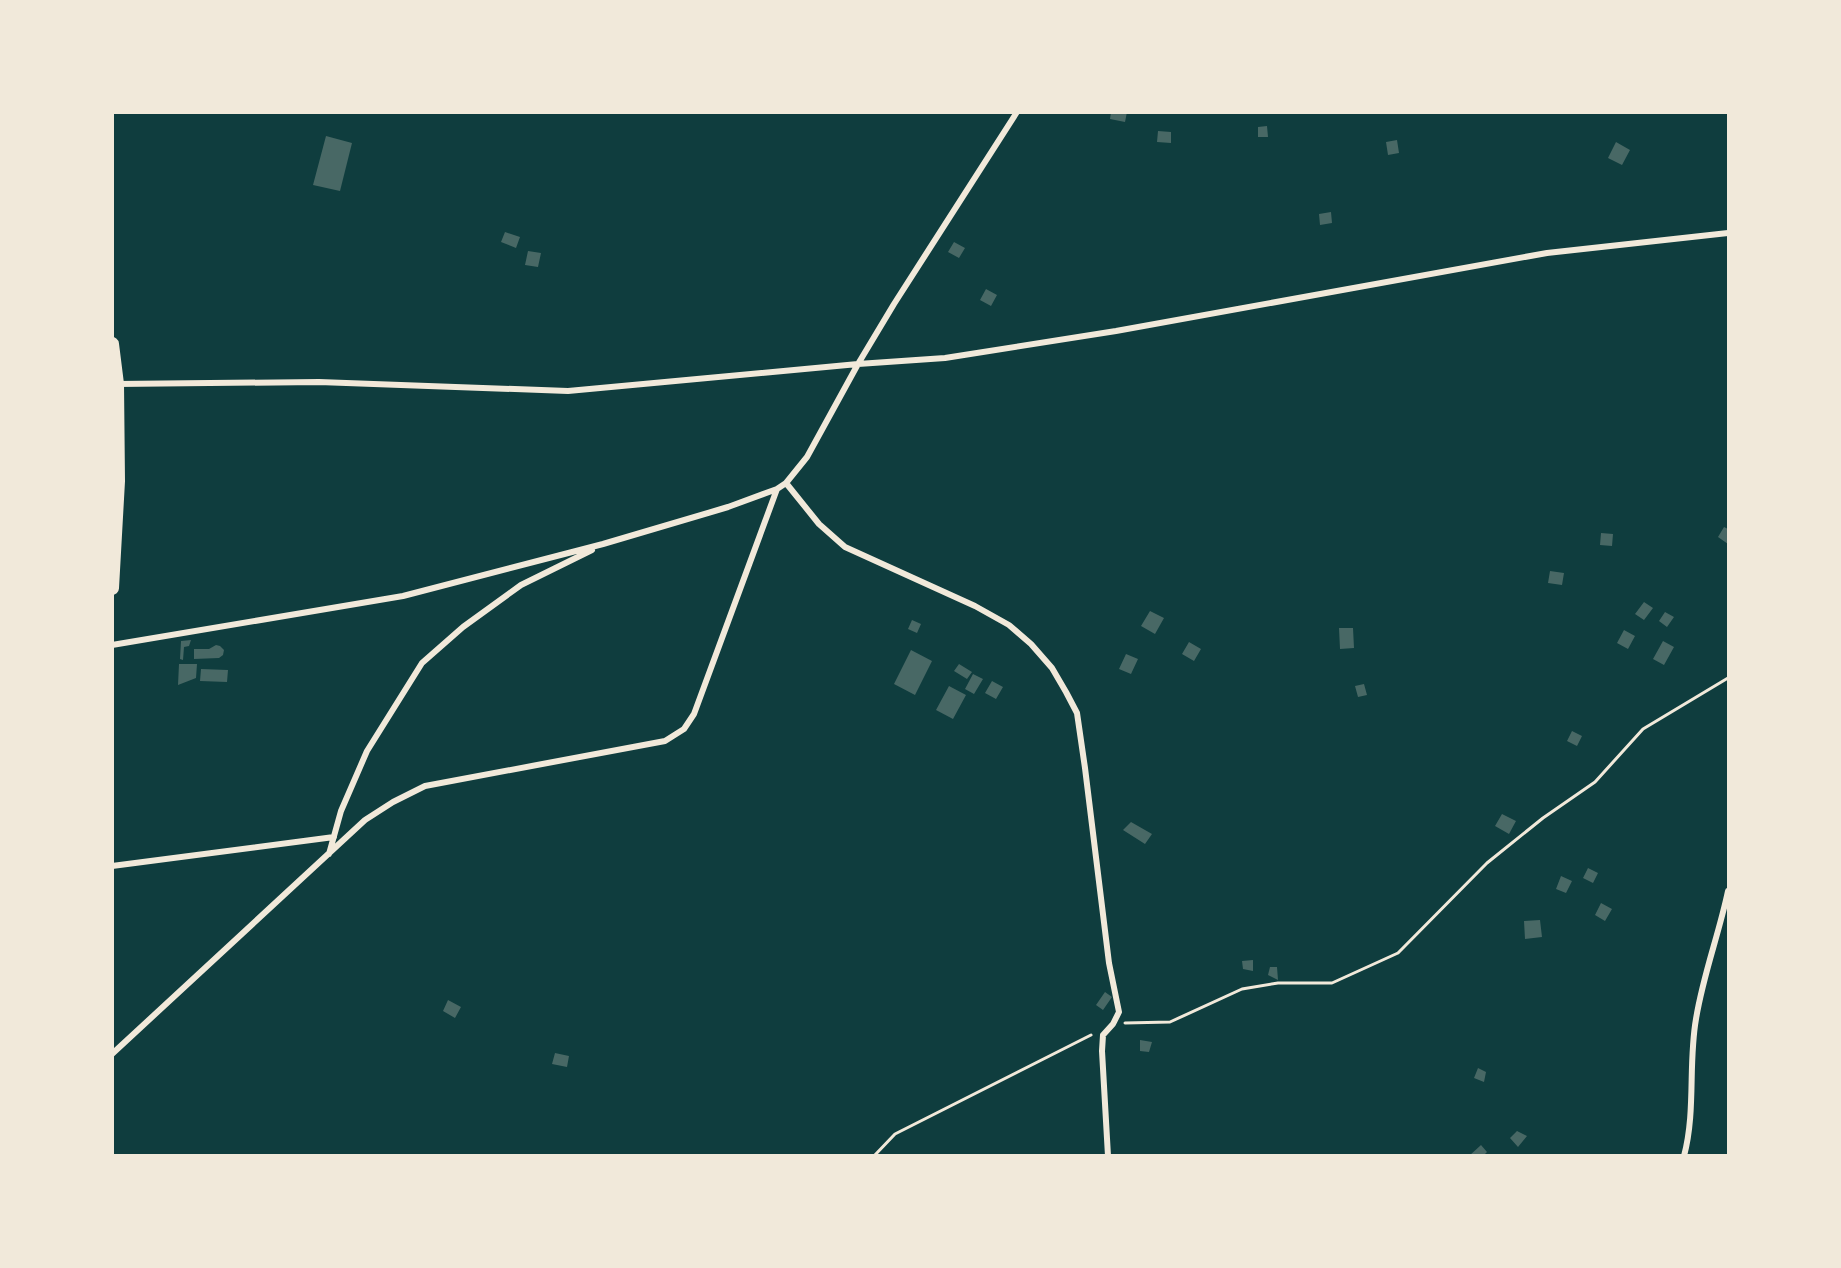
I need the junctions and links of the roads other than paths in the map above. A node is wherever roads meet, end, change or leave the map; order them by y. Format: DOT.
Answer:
graph roads {
  1 [pos="1017,112"];
  2 [pos="1728,233"];
  3 [pos="112,345"];
  4 [pos="858,364"];
  5 [pos="117,384"];
  6 [pos="786,483"];
  7 [pos="777,489"];
  8 [pos="603,544"];
  9 [pos="112,588"];
  10 [pos="112,645"];
  11 [pos="334,837"];
  12 [pos="329,854"];
  13 [pos="112,866"];
  14 [pos="1728,891"];
  15 [pos="112,1054"];
  16 [pos="1108,1155"];
  17 [pos="1684,1155"];
  1 -- 4 [label="street"];
  2 -- 4 [label="street"];
  3 -- 5 [label="main road"];
  4 -- 5 [label="street"];
  4 -- 6 [label="street"];
  5 -- 9 [label="main road"];
  6 -- 7 [label="street"];
  6 -- 16 [label="street"];
  7 -- 8 [label="street"];
  7 -- 12 [label="street"];
  8 -- 10 [label="street"];
  8 -- 11 [label="street"];
  11 -- 12 [label="street"];
  11 -- 13 [label="street"];
  12 -- 15 [label="street"];
  14 -- 17 [label="street"];
}
